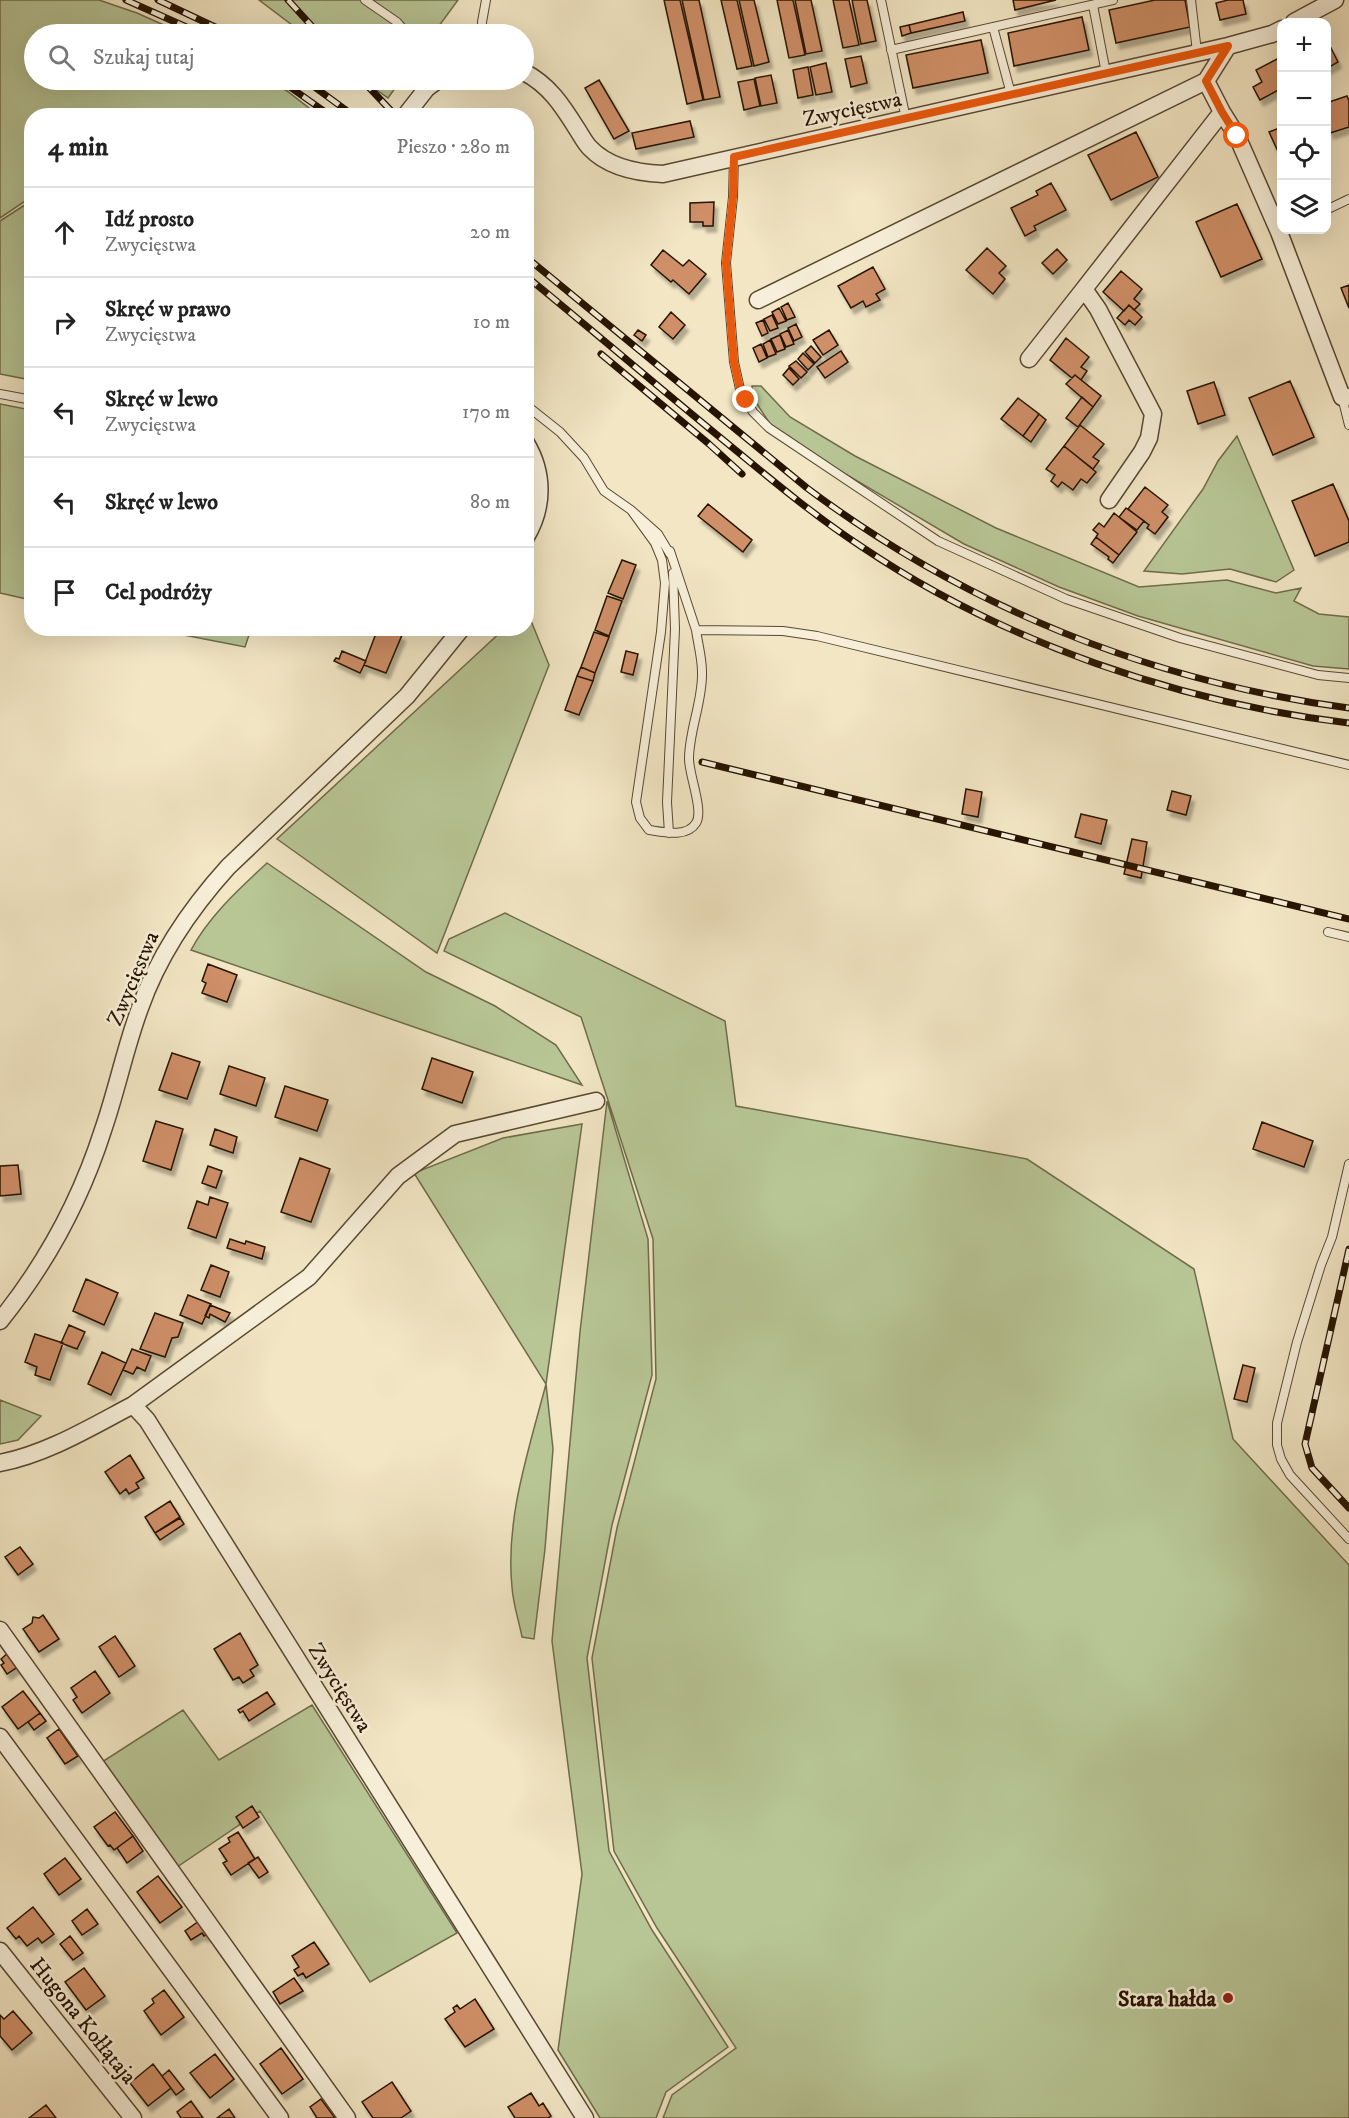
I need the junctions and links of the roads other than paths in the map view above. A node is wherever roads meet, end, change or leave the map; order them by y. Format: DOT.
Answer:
graph roads {
  1 [pos="365,0"];
  2 [pos="486,0"];
  3 [pos="881,0"];
  4 [pos="1113,0"];
  5 [pos="1191,0"];
  6 [pos="1335,0"];
  7 [pos="1093,5"];
  8 [pos="1301,18"];
  9 [pos="399,24"];
  10 [pos="482,24"];
  11 [pos="993,27"];
  12 [pos="1277,31"];
  13 [pos="1228,46"];
  14 [pos="891,50"];
  15 [pos="1197,52"];
  16 [pos="1106,73"];
  17 [pos="534,77"];
  18 [pos="1206,81"];
  19 [pos="425,90"];
  20 [pos="1011,94"];
  21 [pos="411,108"];
  22 [pos="1222,112"];
  23 [pos="906,119"];
  24 [pos="734,157"];
  25 [pos="1349,199"];
  26 [pos="1331,208"];
  27 [pos="1277,220"];
  28 [pos="1283,234"];
  29 [pos="1084,289"];
  30 [pos="758,300"];
  31 [pos="1029,359"];
  32 [pos="0,394"];
  33 [pos="1346,397"];
  34 [pos="24,398"];
  35 [pos="534,411"];
  36 [pos="1349,425"];
  37 [pos="534,478"];
  38 [pos="1109,500"];
  39 [pos="631,510"];
  40 [pos="534,520"];
  41 [pos="670,551"];
  42 [pos="696,630"];
  43 [pos="456,636"];
  44 [pos="1349,678"];
  45 [pos="1349,765"];
  46 [pos="669,833"];
  47 [pos="1328,932"];
  48 [pos="1349,937"];
  49 [pos="596,1101"];
  50 [pos="1349,1164"];
  51 [pos="1339,1213"];
  52 [pos="1349,1216"];
  53 [pos="0,1321"];
  54 [pos="133,1405"];
  55 [pos="0,1464"];
  56 [pos="1349,1539"];
  57 [pos="0,1630"];
  58 [pos="0,1737"];
  59 [pos="0,1951"];
  60 [pos="133,2118"];
  61 [pos="280,2118"];
  62 [pos="347,2118"];
  63 [pos="585,2118"];
  1 -- 9 [label="lane"];
  2 -- 10 [label="lane"];
  3 -- 14 [label="lane"];
  4 -- 7 [label="lane"];
  5 -- 15 [label="lane"];
  6 -- 8 [label="street"];
  7 -- 11 [label="lane"];
  7 -- 16 [label="lane"];
  11 -- 14 [label="lane"];
  11 -- 20 [label="lane"];
  12 -- 13 [label="street, Zwycięstwa"];
  13 -- 15 [label="street, Zwycięstwa"];
  13 -- 18 [label="street"];
  14 -- 23 [label="lane"];
  15 -- 16 [label="street, Zwycięstwa"];
  16 -- 20 [label="street, Zwycięstwa"];
  17 -- 24 [label="street, Zwycięstwa"];
  18 -- 22 [label="street"];
  18 -- 30 [label="street"];
  19 -- 21 [label="street"];
  20 -- 23 [label="street, Zwycięstwa"];
  22 -- 27 [label="street"];
  22 -- 29 [label="street"];
  23 -- 24 [label="street, Zwycięstwa"];
  24 -- 44 [label="lane"];
  25 -- 26 [label="lane"];
  28 -- 33 [label="street"];
  29 -- 31 [label="street"];
  29 -- 38 [label="street"];
  32 -- 34 [label="lane"];
  33 -- 36 [label="lane"];
  35 -- 39 [label="lane"];
  37 -- 40 [label="street"];
  39 -- 41 [label="lane"];
  39 -- 46 [label="lane"];
  41 -- 42 [label="lane"];
  41 -- 46 [label="lane"];
  42 -- 45 [label="lane"];
  42 -- 46 [label="lane"];
  43 -- 53 [label="street, Zwycięstwa"];
  47 -- 48 [label="lane"];
  49 -- 54 [label="street"];
  50 -- 51 [label="lane"];
  51 -- 52 [label="lane"];
  51 -- 56 [label="lane"];
  54 -- 55 [label="street"];
  54 -- 63 [label="street, Zwycięstwa"];
  57 -- 62 [label="street"];
  58 -- 61 [label="street"];
  59 -- 60 [label="street, Hugona Kołłątaja"];
}
